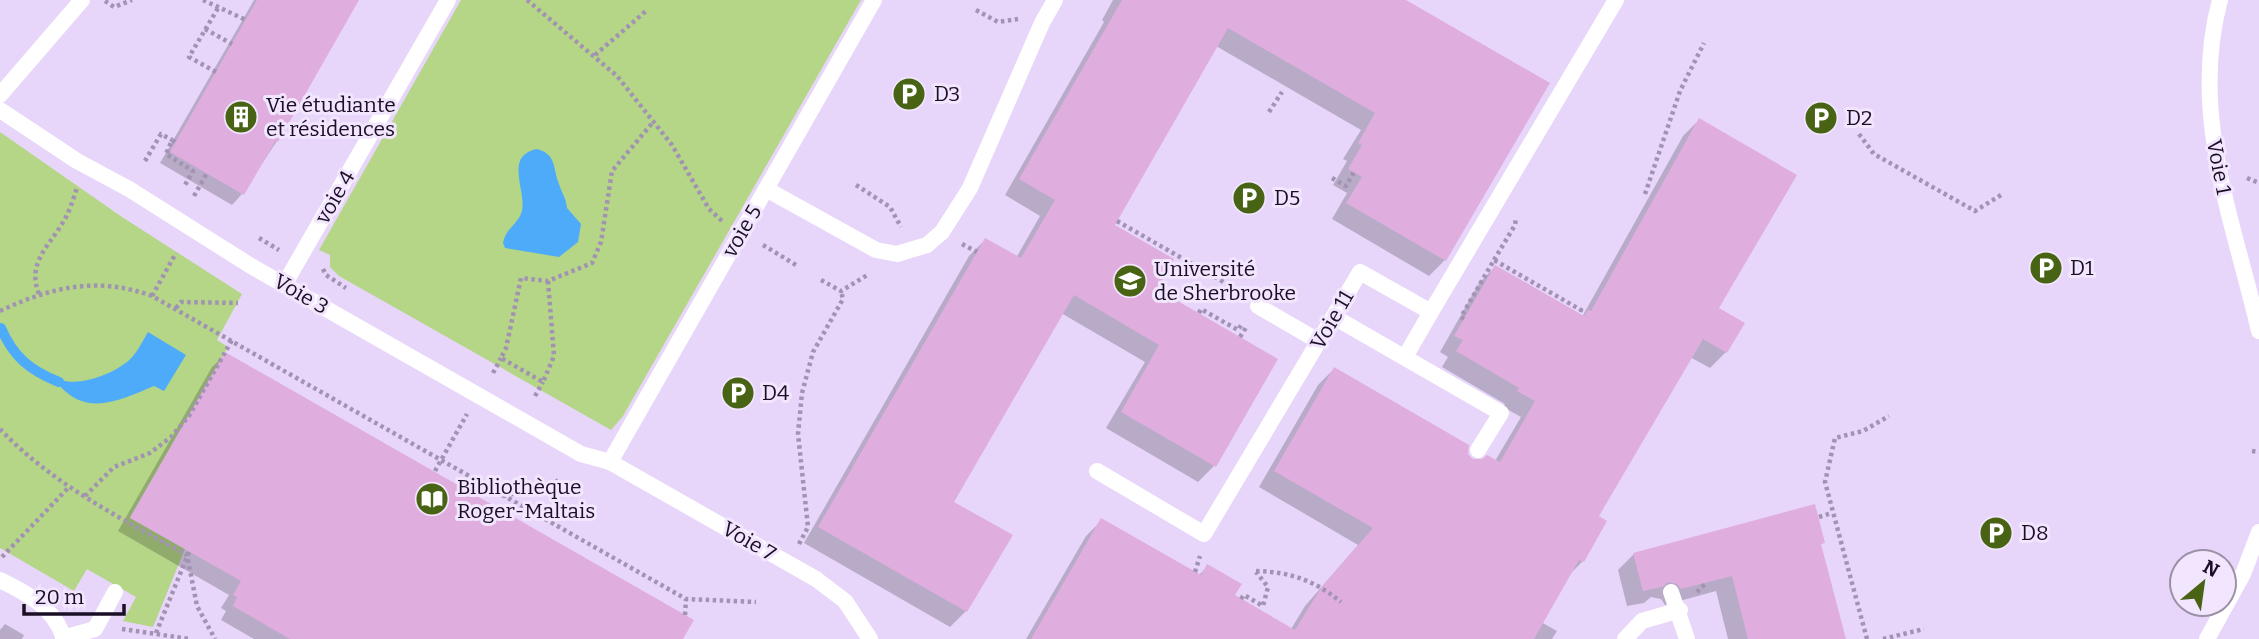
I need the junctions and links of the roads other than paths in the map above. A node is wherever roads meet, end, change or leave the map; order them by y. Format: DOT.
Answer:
graph roads {
  1 [pos="82,0"];
  2 [pos="448,0"];
  3 [pos="874,0"];
  4 [pos="1055,0"];
  5 [pos="1616,0"];
  6 [pos="2214,1"];
  7 [pos="0,95"];
  8 [pos="0,110"];
  9 [pos="766,189"];
  10 [pos="284,285"];
  11 [pos="1258,306"];
  12 [pos="1431,313"];
  13 [pos="1334,317"];
  14 [pos="2258,323"];
  15 [pos="1320,342"];
  16 [pos="1405,357"];
  17 [pos="1478,450"];
  18 [pos="610,462"];
  19 [pos="1097,471"];
  20 [pos="2259,532"];
  21 [pos="0,580"];
  22 [pos="115,592"];
  23 [pos="1671,592"];
  24 [pos="1680,610"];
  25 [pos="64,638"];
  26 [pos="870,639"];
  27 [pos="1625,639"];
  28 [pos="1687,639"];
  29 [pos="2207,639"];
  1 -- 7 [label="lane"];
  2 -- 10 [label="lane, voie 4"];
  3 -- 9 [label="lane, voie 5"];
  4 -- 9 [label="lane"];
  5 -- 12 [label="lane"];
  6 -- 14 [label="lane, Voie 1"];
  8 -- 10 [label="lane, Voie 3"];
  9 -- 18 [label="lane, voie 5"];
  10 -- 18 [label="lane, Voie 3"];
  11 -- 15 [label="lane"];
  12 -- 13 [label="lane, Voie 11"];
  12 -- 16 [label="lane"];
  13 -- 15 [label="lane, Voie 11"];
  13 -- 16 [label="lane"];
  15 -- 19 [label="lane, Voie 11"];
  16 -- 17 [label="lane"];
  18 -- 26 [label="lane, Voie 7"];
  20 -- 29 [label="lane"];
  21 -- 25 [label="lane"];
  22 -- 25 [label="lane"];
  23 -- 24 [label="lane"];
  24 -- 27 [label="lane"];
  24 -- 28 [label="lane"];
}
